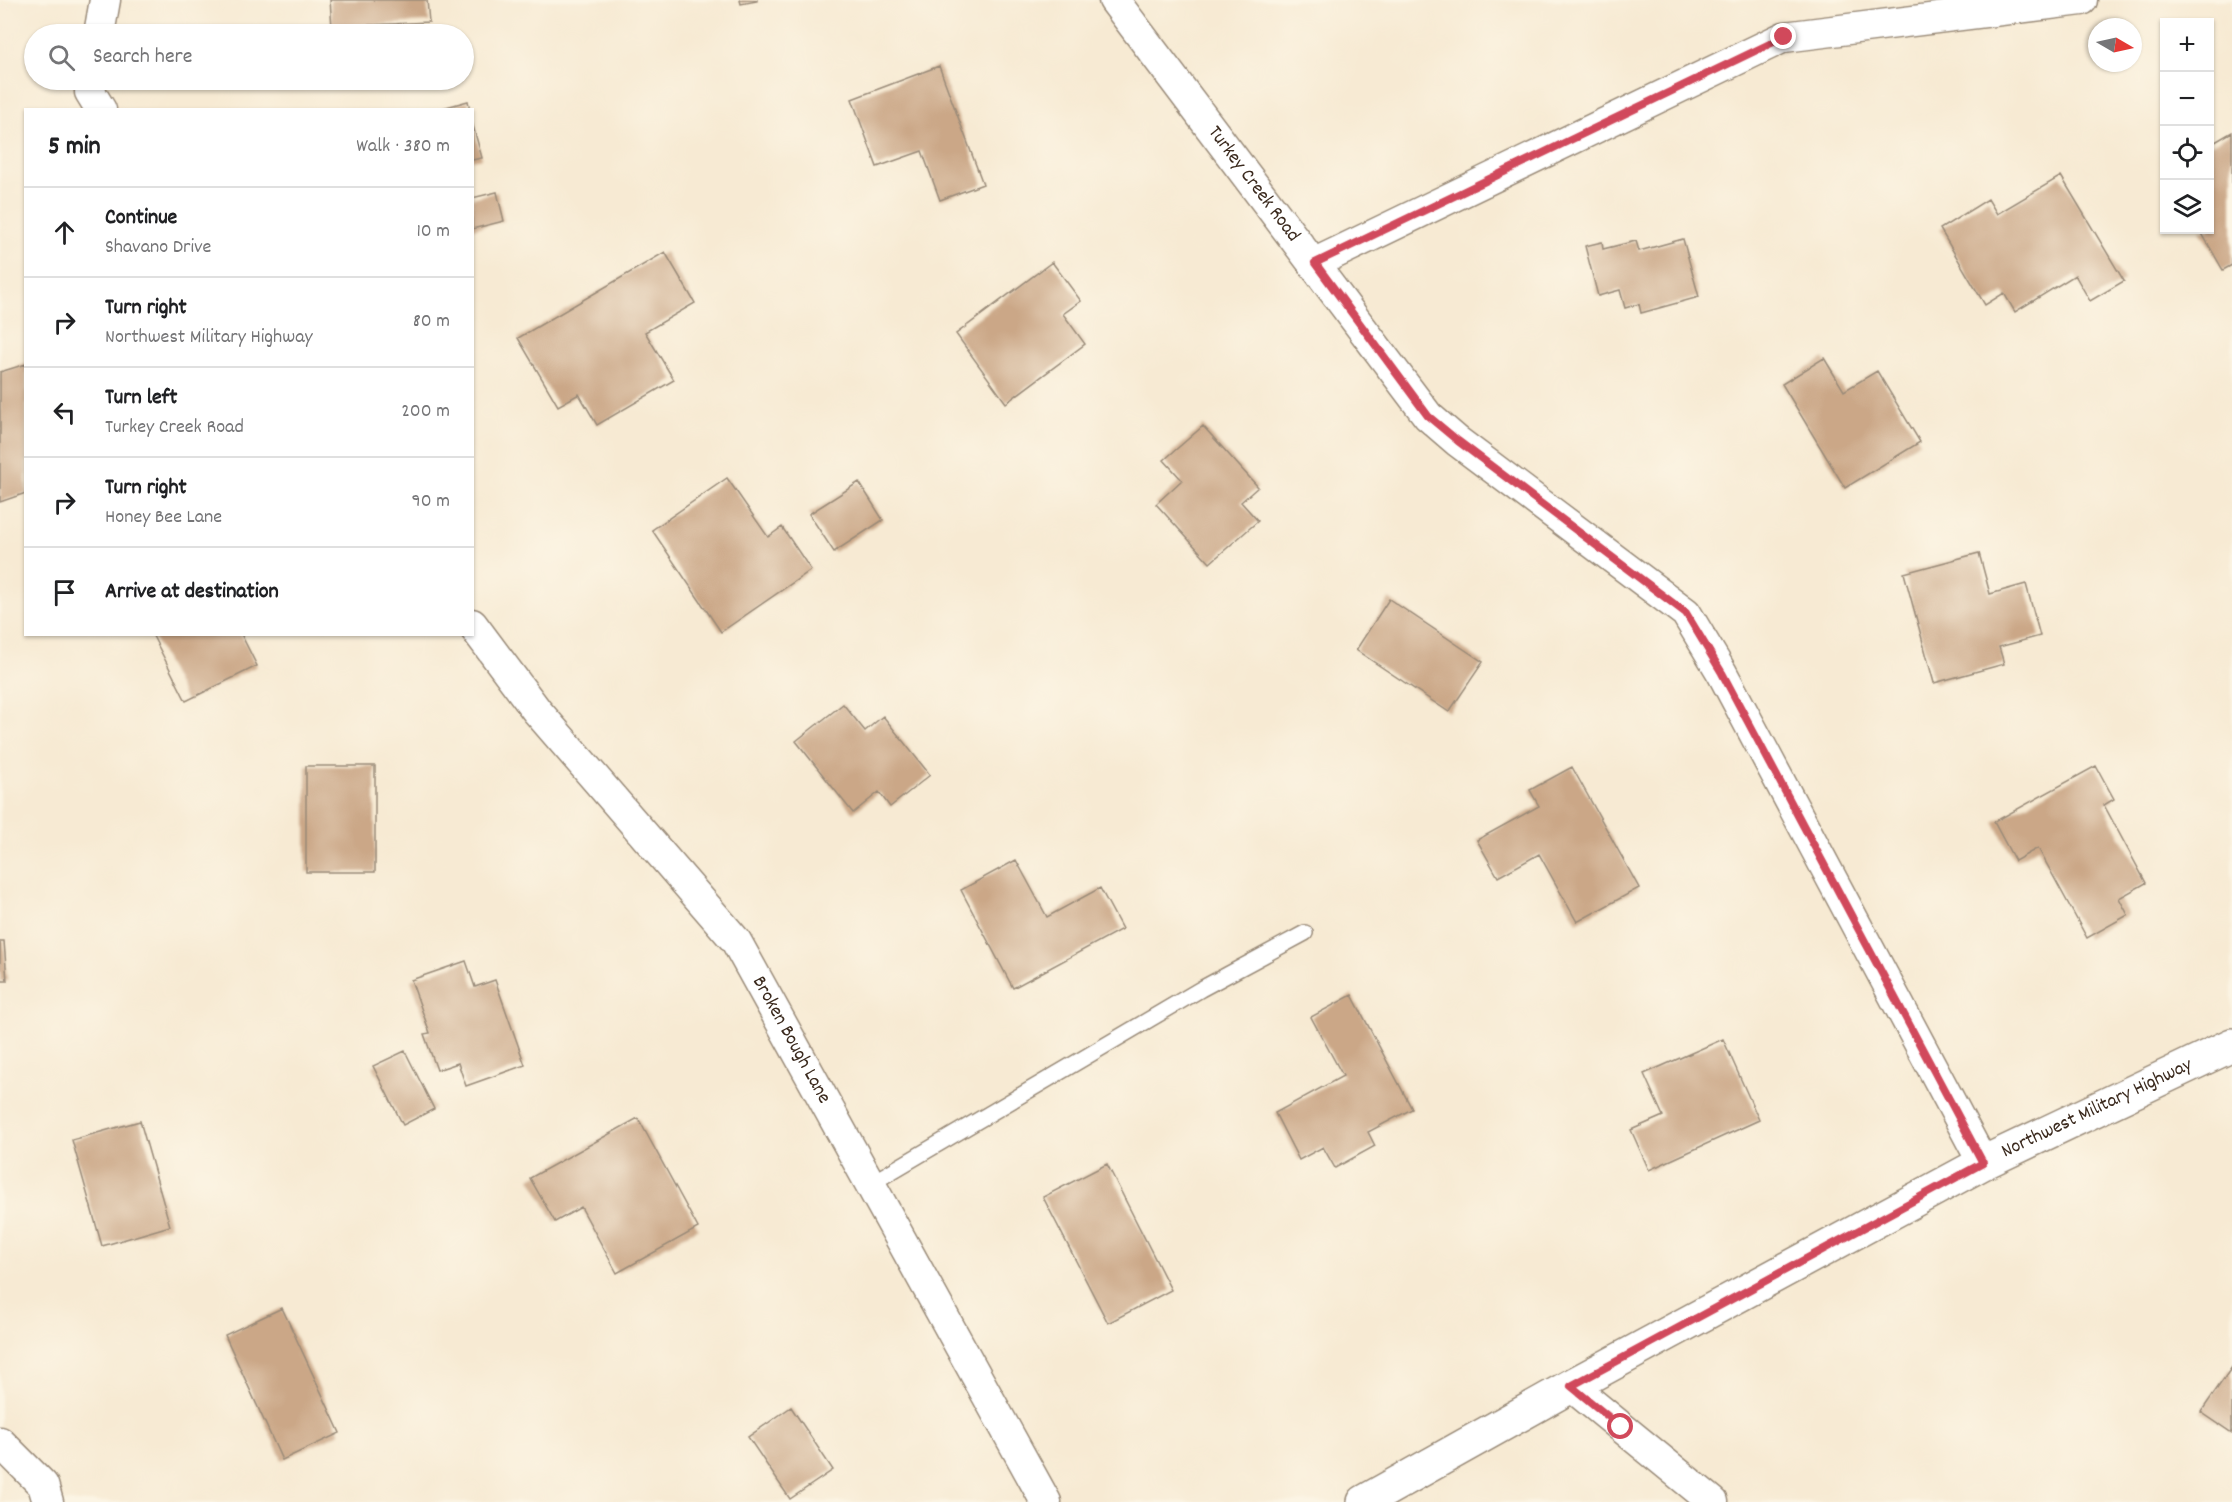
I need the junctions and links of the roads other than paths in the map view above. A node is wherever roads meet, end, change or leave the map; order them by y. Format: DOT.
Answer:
graph roads {
  1 [pos="105,0"];
  2 [pos="1114,0"];
  3 [pos="2082,0"];
  4 [pos="101,24"];
  5 [pos="90,90"];
  6 [pos="100,108"];
  7 [pos="1315,263"];
  8 [pos="474,627"];
  9 [pos="1305,933"];
  10 [pos="2232,1045"];
  11 [pos="1983,1163"];
  12 [pos="870,1184"];
  13 [pos="1571,1386"];
  14 [pos="0,1442"];
  15 [pos="48,1502"];
  16 [pos="1046,1502"];
  17 [pos="1364,1502"];
  18 [pos="1713,1502"];
  1 -- 4 [label="street"];
  2 -- 7 [label="street, Turkey Creek Road"];
  3 -- 7 [label="street"];
  5 -- 6 [label="street"];
  7 -- 11 [label="street, Turkey Creek Road"];
  8 -- 12 [label="street, Broken Bough Lane"];
  9 -- 12 [label="lane"];
  10 -- 11 [label="main road, Northwest Military Highway"];
  11 -- 13 [label="main road, Northwest Military Highway"];
  12 -- 16 [label="street, Broken Bough Lane"];
  13 -- 17 [label="main road, Northwest Military Highway"];
  13 -- 18 [label="street"];
  14 -- 15 [label="street"];
}
